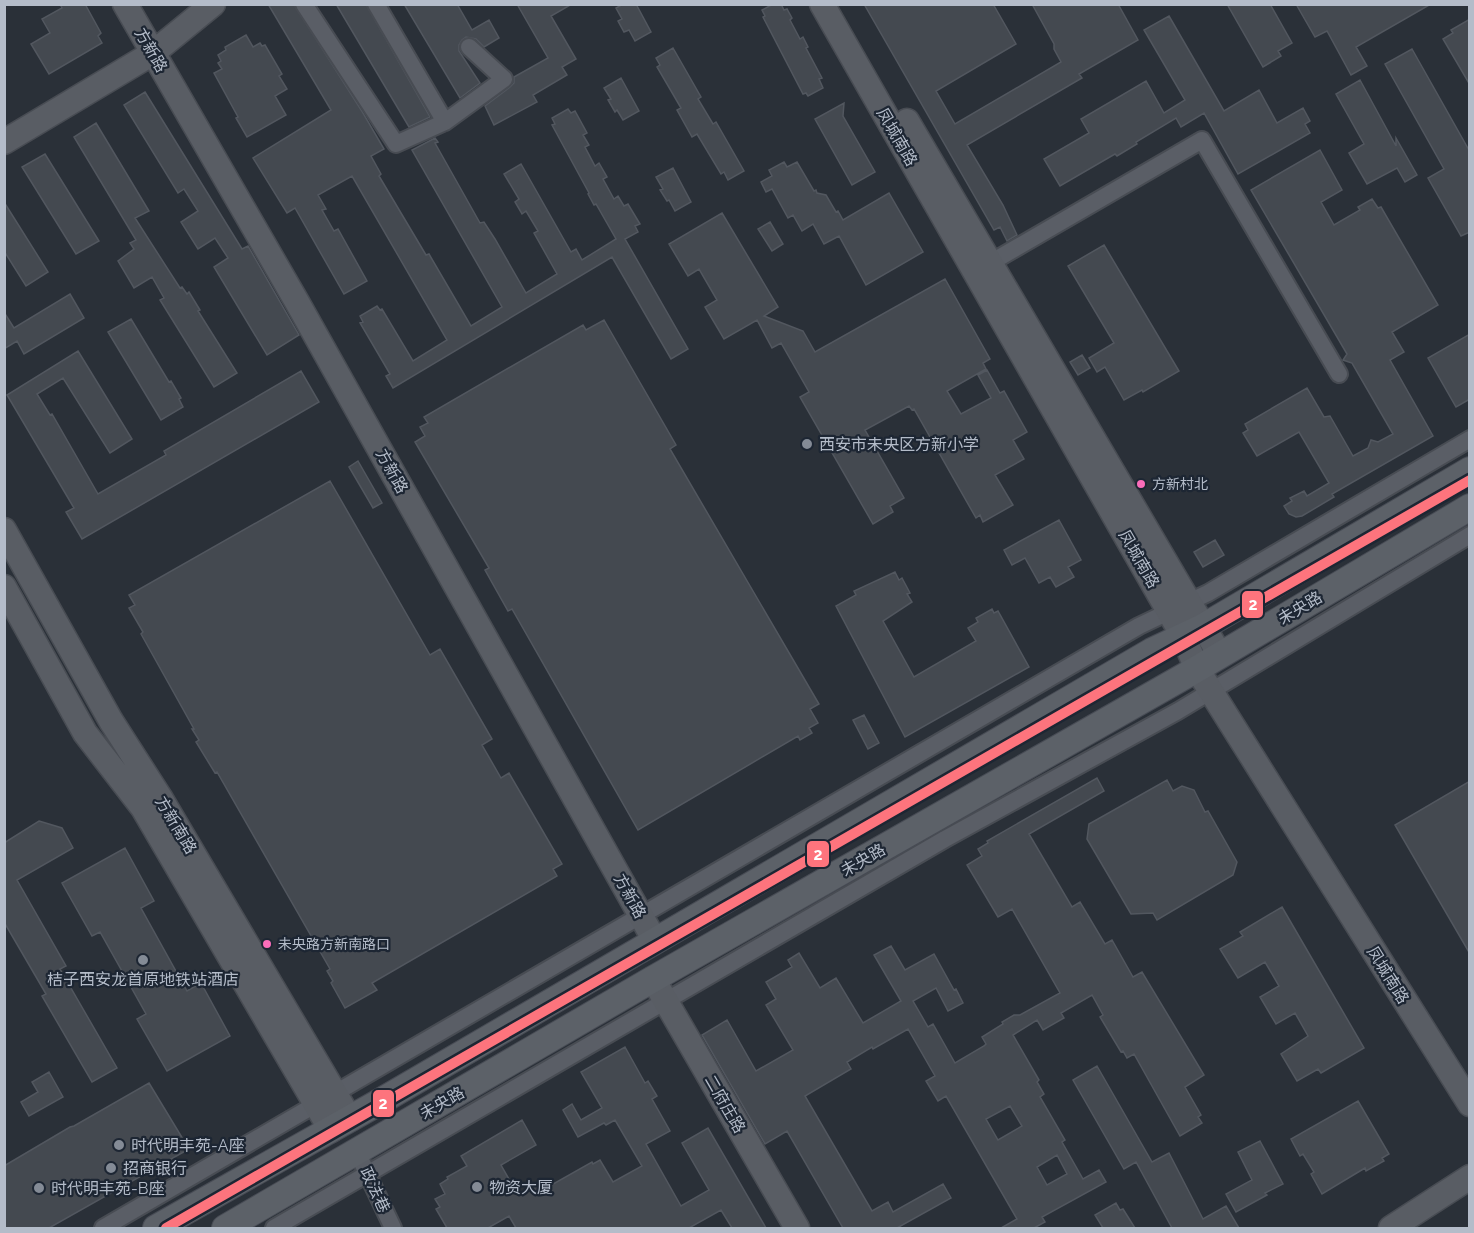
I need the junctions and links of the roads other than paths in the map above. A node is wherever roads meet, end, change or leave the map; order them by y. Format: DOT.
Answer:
graph roads {
  1 [pos="125,4"];
  2 [pos="213,4"];
  3 [pos="304,4"];
  4 [pos="376,4"];
  5 [pos="822,4"];
  6 [pos="839,4"];
  7 [pos="469,47"];
  8 [pos="153,53"];
  9 [pos="445,122"];
  10 [pos="4,142"];
  11 [pos="990,263"];
  12 [pos="1339,374"];
  13 [pos="1470,439"];
  14 [pos="1470,470"];
  15 [pos="1470,507"];
  16 [pos="4,530"];
  17 [pos="1470,535"];
  18 [pos="4,587"];
  19 [pos="1179,607"];
  20 [pos="1193,631"];
  21 [pos="1220,655"];
  22 [pos="1197,669"];
  23 [pos="1210,691"];
  24 [pos="642,917"];
  25 [pos="656,941"];
  26 [pos="653,979"];
  27 [pos="666,1002"];
  28 [pos="327,1100"];
  29 [pos="1470,1104"];
  30 [pos="341,1124"];
  31 [pos="362,1164"];
  32 [pos="1470,1177"];
  33 [pos="103,1228"];
  34 [pos="156,1228"];
  35 [pos="225,1228"];
  36 [pos="274,1228"];
  37 [pos="393,1228"];
  38 [pos="798,1228"];
  39 [pos="1391,1228"];
  1 -- 8 [label="street, 方新路"];
  2 -- 8 [label="street"];
  3 -- 9 [label="street"];
  4 -- 9 [label="street"];
  5 -- 19 [label="street, 凤城南路"];
  6 -- 11 [label="street, 凤城南路"];
  7 -- 9 [label="street"];
  8 -- 10 [label="street"];
  8 -- 24 [label="street, 方新路"];
  11 -- 12 [label="street"];
  11 -- 19 [label="street, 凤城南路"];
  13 -- 19 [label="street"];
  14 -- 20 [label="main road, 未央路"];
  15 -- 21 [label="main road, 未央路"];
  16 -- 28 [label="street, 方新南路"];
  17 -- 23 [label="street"];
  18 -- 28 [label="street, 方新南路"];
  19 -- 20 [label="street, 凤城南路"];
  19 -- 24 [label="street"];
  20 -- 21 [label="street, 凤城南路"];
  20 -- 22 [label="street, 凤城南路"];
  20 -- 25 [label="main road, 未央路"];
  21 -- 22 [label="main road, 未央路"];
  22 -- 23 [label="street, 凤城南路"];
  22 -- 26 [label="main road, 未央路"];
  23 -- 27 [label="street"];
  23 -- 29 [label="street, 凤城南路"];
  24 -- 25 [label="street, 方新路"];
  24 -- 28 [label="street"];
  25 -- 30 [label="main road, 未央路"];
  26 -- 27 [label="street, 二府庄路"];
  26 -- 31 [label="main road, 未央路"];
  27 -- 31 [label="street"];
  27 -- 38 [label="street, 二府庄路"];
  28 -- 30 [label="street, 方新南路"];
  28 -- 33 [label="street"];
  30 -- 34 [label="main road, 未央路"];
  31 -- 35 [label="main road, 未央路"];
  31 -- 36 [label="street"];
  31 -- 37 [label="street, 政法巷"];
  32 -- 39 [label="street"];
}
